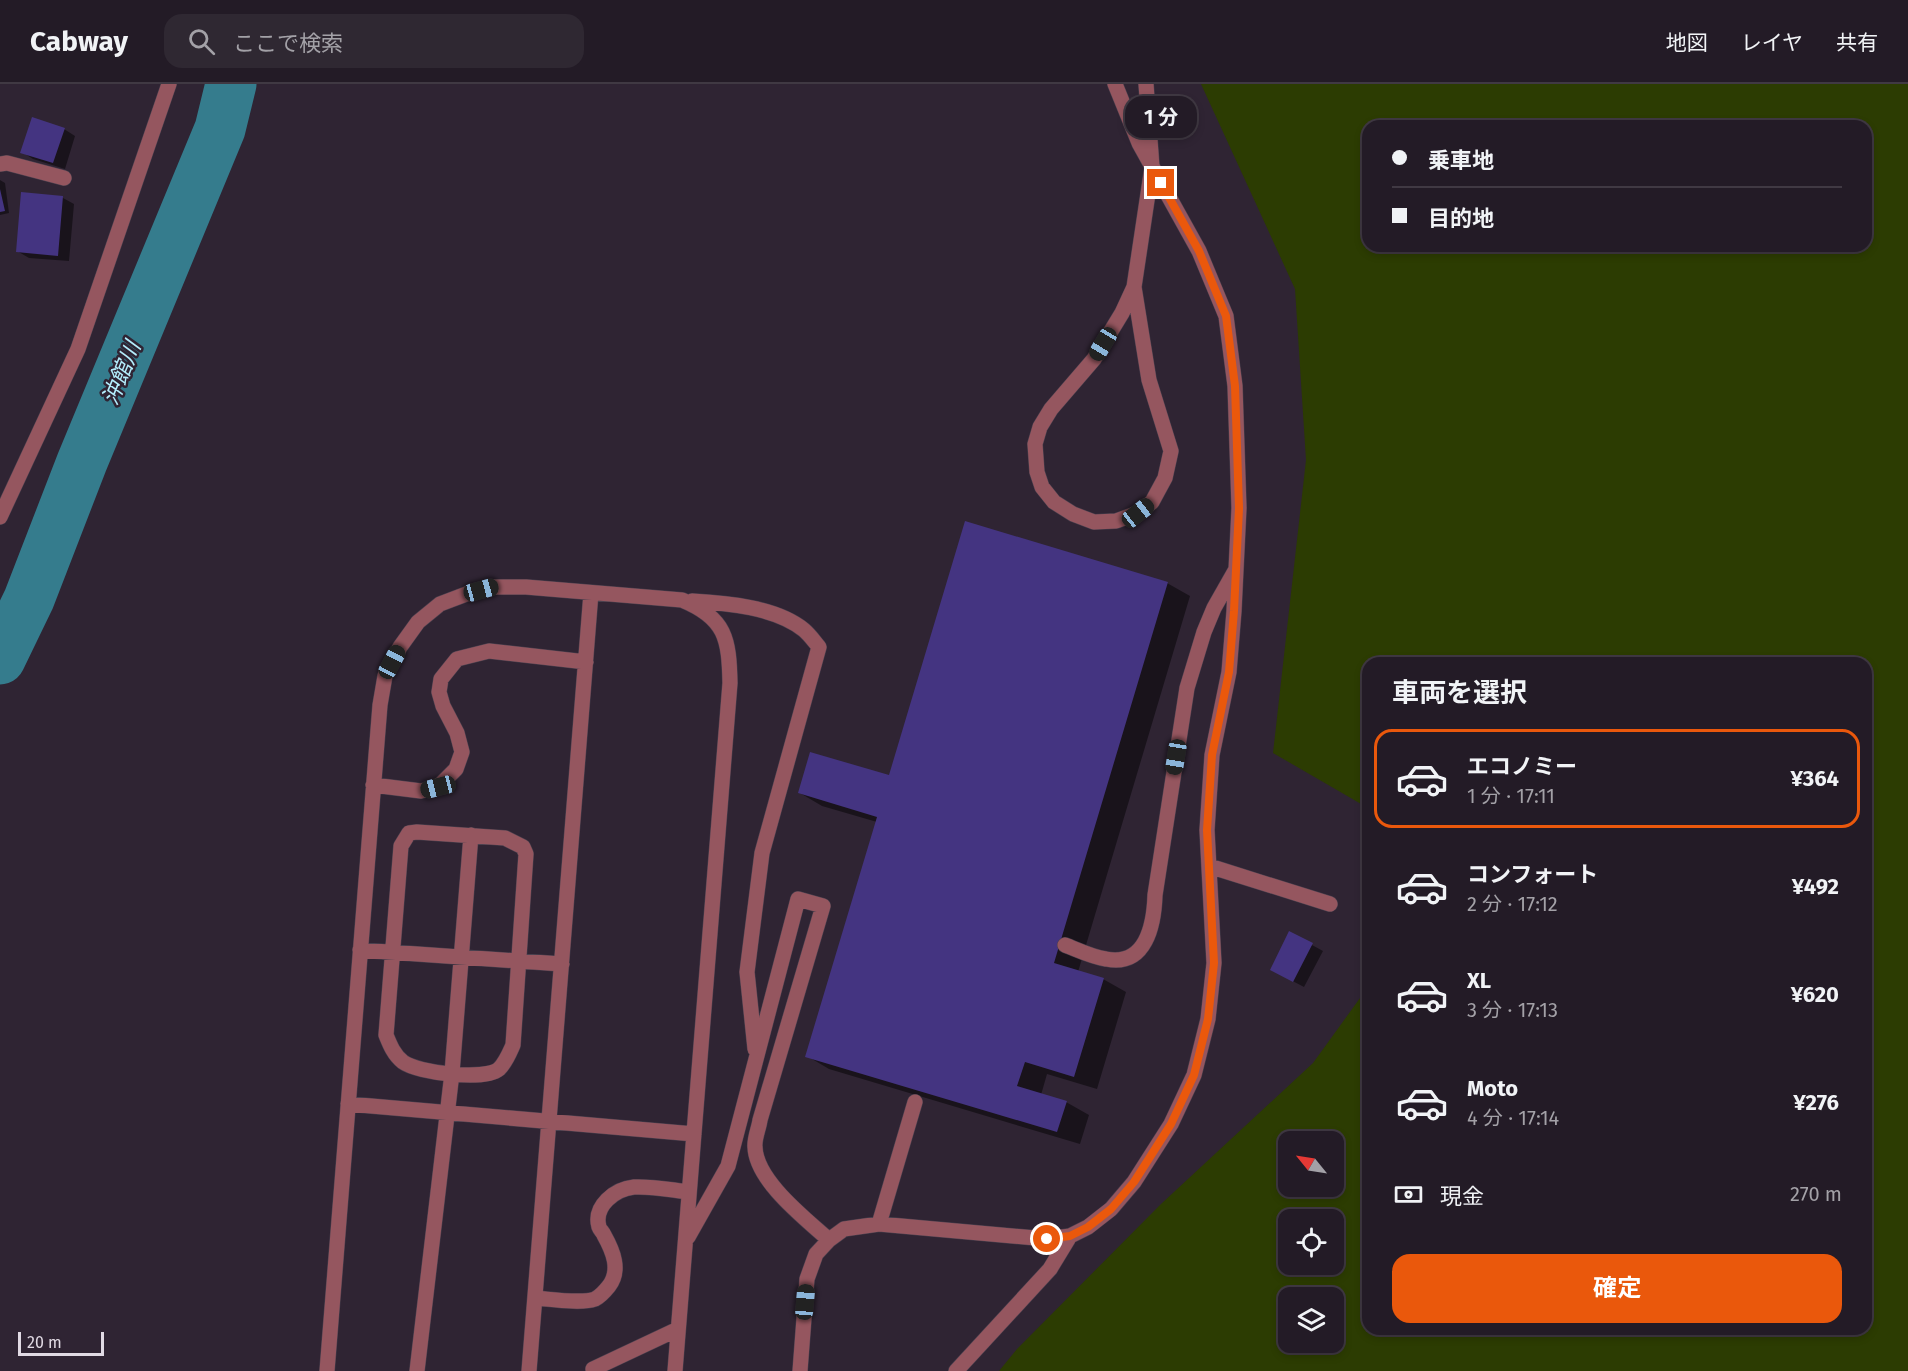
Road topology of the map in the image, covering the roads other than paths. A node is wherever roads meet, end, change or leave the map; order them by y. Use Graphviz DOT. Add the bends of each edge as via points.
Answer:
graph roads {
  1 [pos="169,84"];
  2 [pos="1115,84"];
  3 [pos="1146,84"];
  4 [pos="0,164"];
  5 [pos="1152,167"];
  6 [pos="64,178"];
  7 [pos="1134,287"];
  8 [pos="0,517"];
  9 [pos="1236,569"];
  10 [pos="591,593"];
  11 [pos="682,600"];
  12 [pos="586,662"];
  13 [pos="373,785"];
  14 [pos="471,835"];
  15 [pos="1209,866"];
  16 [pos="1330,904"];
  17 [pos="1065,945"];
  18 [pos="360,950"];
  19 [pos="393,952"];
  20 [pos="461,958"];
  21 [pos="518,962"];
  22 [pos="562,964"];
  23 [pos="756,1058"];
  24 [pos="452,1073"];
  25 [pos="915,1102"];
  26 [pos="348,1104"];
  27 [pos="448,1112"];
  28 [pos="549,1121"];
  29 [pos="694,1134"];
  30 [pos="689,1192"];
  31 [pos="879,1224"];
  32 [pos="1070,1236"];
  33 [pos="829,1240"];
  34 [pos="685,1243"];
  35 [pos="535,1298"];
  36 [pos="678,1329"];
  37 [pos="327,1371"];
  38 [pos="417,1371"];
  39 [pos="530,1371"];
  40 [pos="596,1371"];
  41 [pos="675,1371"];
  42 [pos="800,1371"];
  43 [pos="956,1371"];
  1 -- 8 [label="street" via="78,349"];
  2 -- 5 [label="street"];
  3 -- 5 [label="street"];
  4 -- 6 [label="street"];
  5 -- 7 [label="street"];
  5 -- 9 [label="street" via="1199,251 1226,316 1235,386 1239,508"];
  7 -- 7 [label="street" via="1149,380 1171,451 1165,478 1152,502 1138,513 1116,521 1094,522 1054,502 1042,487 1035,444 1051,409 1094,359"];
  9 -- 15 [label="street" via="1229,672 1212,755"];
  9 -- 17 [label="street" via="1204,632 1187,688 1149,937 1136,953 1122,960 1106,959"];
  10 -- 11 [label="street"];
  10 -- 12 [label="street"];
  10 -- 13 [label="street" via="493,587 440,604 418,622 385,675"];
  11 -- 23 [label="street" via="737,604 779,617 803,629 819,647 762,853 747,972"];
  11 -- 29 [label="street" via="713,618 724,633 730,657"];
  12 -- 13 [label="street" via="489,651 457,659 441,678 439,692 462,752 456,769 438,787 421,791"];
  12 -- 22 [label="street"];
  13 -- 18 [label="street"];
  14 -- 19 [label="street" via="417,832 404,838"];
  14 -- 20 [label="street"];
  14 -- 21 [label="street" via="505,838 523,847 526,854"];
  15 -- 16 [label="street"];
  15 -- 32 [label="street" via="1214,963 1208,1019 1194,1075 1171,1124 1134,1182 1111,1209"];
  18 -- 19 [label="street"];
  18 -- 26 [label="street"];
  19 -- 20 [label="street"];
  19 -- 24 [label="street" via="386,1035 391,1048 398,1058 416,1069"];
  20 -- 21 [label="street"];
  20 -- 24 [label="street"];
  21 -- 22 [label="street"];
  21 -- 24 [label="street" via="513,1045 507,1059 498,1070 485,1074"];
  22 -- 28 [label="street"];
  23 -- 33 [label="street" via="798,899 823,906 755,1147 761,1168 781,1197"];
  23 -- 34 [label="street" via="728,1166"];
  24 -- 27 [label="street"];
  25 -- 31 [label="street"];
  26 -- 27 [label="street"];
  26 -- 37 [label="street"];
  27 -- 28 [label="street"];
  27 -- 38 [label="street"];
  28 -- 29 [label="street"];
  28 -- 35 [label="street"];
  29 -- 30 [label="street"];
  30 -- 34 [label="street"];
  30 -- 35 [label="street" via="637,1187 614,1193 599,1213 599,1227 614,1257 612,1282 594,1299"];
  31 -- 32 [label="street" via="1047,1239"];
  31 -- 33 [label="street" via="844,1229"];
  32 -- 43 [label="street" via="1050,1269"];
  33 -- 42 [label="street" via="816,1254 807,1280"];
  34 -- 36 [label="street"];
  35 -- 39 [label="street"];
  36 -- 40 [label="street" via="593,1370"];
  36 -- 41 [label="street"];
}
